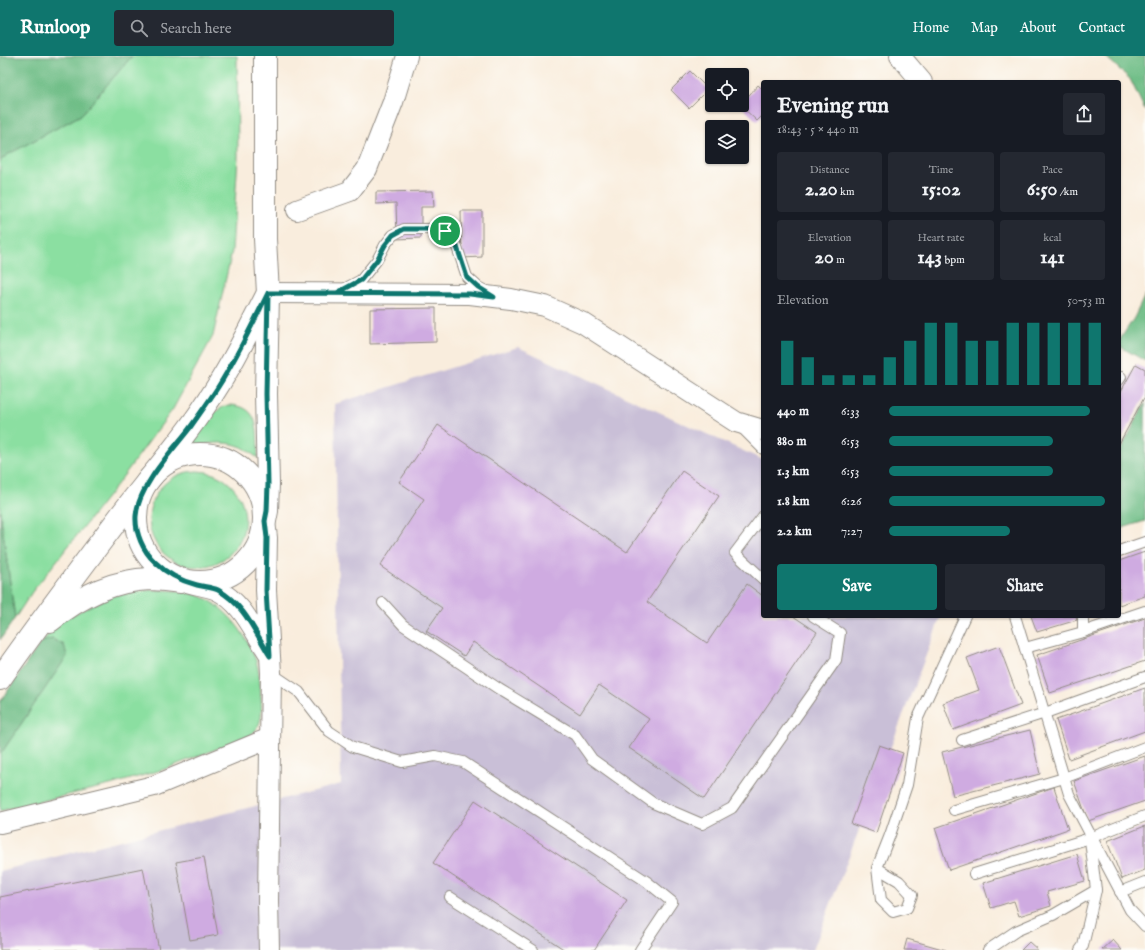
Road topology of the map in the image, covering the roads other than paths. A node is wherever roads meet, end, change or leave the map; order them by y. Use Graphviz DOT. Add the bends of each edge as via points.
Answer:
graph roads {
  1 [pos="265,56"];
  2 [pos="407,56"];
  3 [pos="900,56"];
  4 [pos="920,80"];
  5 [pos="297,210"];
  6 [pos="268,293"];
  7 [pos="337,293"];
  8 [pos="494,297"];
  9 [pos="736,422"];
  10 [pos="761,429"];
  11 [pos="761,447"];
  12 [pos="153,476"];
  13 [pos="761,519"];
  14 [pos="265,521"];
  15 [pos="1145,542"];
  16 [pos="1121,550"];
  17 [pos="761,577"];
  18 [pos="187,582"];
  19 [pos="383,603"];
  20 [pos="1145,611"];
  21 [pos="816,618"];
  22 [pos="964,618"];
  23 [pos="1016,618"];
  24 [pos="1082,618"];
  25 [pos="1083,632"];
  26 [pos="27,640"];
  27 [pos="1025,648"];
  28 [pos="270,664"];
  29 [pos="1145,677"];
  30 [pos="0,679"];
  31 [pos="1045,713"];
  32 [pos="270,738"];
  33 [pos="962,740"];
  34 [pos="1145,747"];
  35 [pos="1064,778"];
  36 [pos="954,810"];
  37 [pos="1145,816"];
  38 [pos="0,823"];
  39 [pos="1091,837"];
  40 [pos="877,868"];
  41 [pos="974,874"];
  42 [pos="1145,882"];
  43 [pos="1096,890"];
  44 [pos="1120,892"];
  45 [pos="450,897"];
  46 [pos="1130,910"];
  47 [pos="1145,926"];
  48 [pos="1145,932"];
  49 [pos="269,950"];
  50 [pos="533,950"];
  51 [pos="640,950"];
  52 [pos="988,950"];
  53 [pos="1080,950"];
  1 -- 6 [label="street" via="265,240"];
  2 -- 5 [label="street" via="393,102 367,169 350,191"];
  3 -- 4 [label="street"];
  6 -- 7 [label="street"];
  6 -- 12 [label="street" via="218,386"];
  6 -- 14 [label="street" via="268,484"];
  7 -- 8 [label="street" via="470,294"];
  7 -- 8 [label="lane" via="361,280 393,235 404,229 436,229 445,231 455,241 467,277"];
  8 -- 9 [label="street" via="545,306 583,323"];
  9 -- 10 [label="street"];
  9 -- 11 [label="lane"];
  12 -- 14 [label="street" via="167,463 186,456 205,454 224,459 241,469 254,484 259,493"];
  12 -- 18 [label="street" via="141,496 136,516 139,537 149,557 174,577"];
  12 -- 26 [label="street"];
  13 -- 17 [label="lane" via="735,553"];
  14 -- 18 [label="street" via="262,535 252,554 238,569 218,579"];
  14 -- 28 [label="street"];
  15 -- 16 [label="lane"];
  18 -- 26 [label="street" via="150,579 104,588 72,604"];
  18 -- 28 [label="street" via="216,590 244,612"];
  19 -- 21 [label="lane" via="404,625 499,689 575,735 592,759 653,803 702,824 732,808 836,660 840,633"];
  20 -- 25 [label="lane"];
  22 -- 40 [label="lane" via="918,718 907,785"];
  23 -- 27 [label="lane"];
  24 -- 25 [label="lane"];
  25 -- 27 [label="lane"];
  26 -- 30 [label="street"];
  27 -- 31 [label="lane"];
  28 -- 32 [label="street"];
  28 -- 51 [label="lane" via="299,692 329,732 353,747 402,762 435,756 463,762 646,881 672,902"];
  29 -- 31 [label="lane"];
  31 -- 33 [label="lane"];
  31 -- 35 [label="lane"];
  32 -- 38 [label="street" via="154,786"];
  32 -- 49 [label="street"];
  34 -- 35 [label="lane"];
  35 -- 36 [label="lane"];
  35 -- 39 [label="lane" via="1069,794"];
  37 -- 39 [label="lane"];
  39 -- 41 [label="lane"];
  39 -- 43 [label="lane"];
  39 -- 44 [label="lane"];
  42 -- 44 [label="lane"];
  43 -- 52 [label="lane" via="1053,916 1016,931"];
  43 -- 53 [label="lane"];
  44 -- 46 [label="lane"];
  45 -- 50 [label="lane"];
  46 -- 47 [label="lane"];
  46 -- 48 [label="lane"];
}
